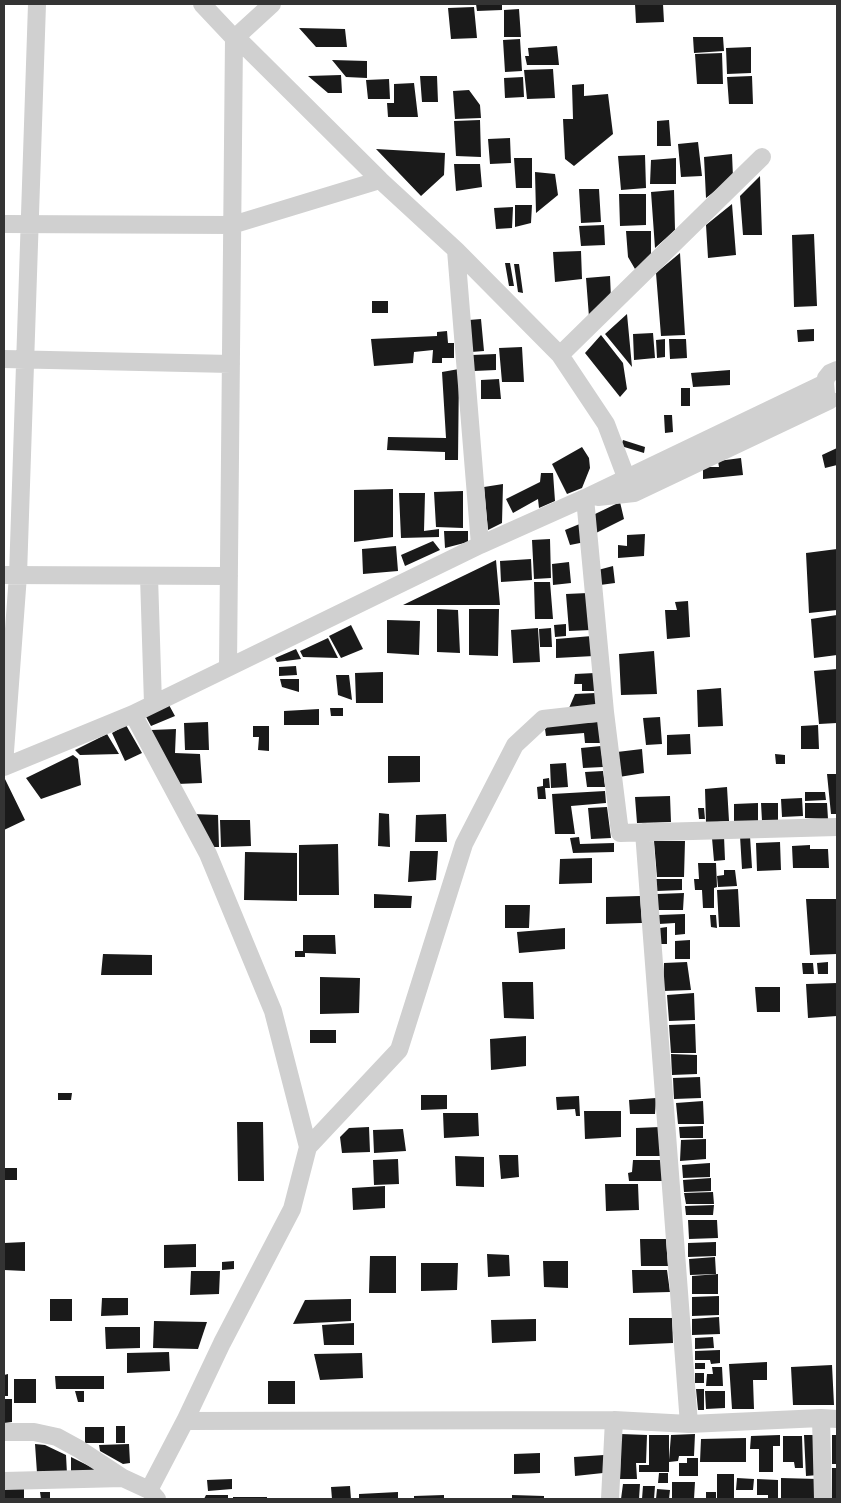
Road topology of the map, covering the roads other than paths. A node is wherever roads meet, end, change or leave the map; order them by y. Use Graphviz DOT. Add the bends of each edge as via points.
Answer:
graph roads {
  1 [pos="37,4"];
  2 [pos="202,4"];
  3 [pos="272,4"];
  4 [pos="235,37"];
  5 [pos="762,156"];
  6 [pos="380,180"];
  7 [pos="4,224"];
  8 [pos="30,224"];
  9 [pos="232,225"];
  10 [pos="456,250"];
  11 [pos="560,355"];
  12 [pos="4,359"];
  13 [pos="25,360"];
  14 [pos="231,364"];
  15 [pos="837,370"];
  16 [pos="831,396"];
  17 [pos="626,478"];
  18 [pos="585,498"];
  19 [pos="480,545"];
  20 [pos="11,575"];
  21 [pos="149,576"];
  22 [pos="229,576"];
  23 [pos="228,668"];
  24 [pos="153,704"];
  25 [pos="604,712"];
  26 [pos="133,714"];
  27 [pos="4,766"];
  28 [pos="837,827"];
  29 [pos="644,832"];
  30 [pos="308,1147"];
  31 [pos="829,1419"];
  32 [pos="185,1420"];
  33 [pos="614,1420"];
  34 [pos="689,1424"];
  35 [pos="4,1432"];
  36 [pos="123,1478"];
  37 [pos="4,1481"];
  38 [pos="153,1495"];
  39 [pos="610,1499"];
  40 [pos="823,1499"];
  1 -- 8 [label="street"];
  2 -- 4 [label="street"];
  3 -- 4 [label="street"];
  4 -- 6 [label="street"];
  4 -- 9 [label="street"];
  5 -- 11 [label="street"];
  6 -- 9 [label="street"];
  6 -- 10 [label="street"];
  7 -- 8 [label="street"];
  8 -- 9 [label="street"];
  8 -- 13 [label="street"];
  9 -- 14 [label="street"];
  10 -- 11 [label="street"];
  10 -- 19 [label="street"];
  11 -- 17 [label="street" via="606,424"];
  12 -- 13 [label="street"];
  13 -- 14 [label="street"];
  13 -- 20 [label="street"];
  14 -- 22 [label="street"];
  15 -- 16 [label="street" via="830,373"];
  16 -- 17 [label="street"];
  16 -- 18 [label="street" via="634,493"];
  17 -- 18 [label="street"];
  18 -- 19 [label="street"];
  18 -- 25 [label="street"];
  19 -- 23 [label="street"];
  20 -- 21 [label="street"];
  20 -- 27 [label="street"];
  21 -- 22 [label="street"];
  21 -- 24 [label="street"];
  22 -- 23 [label="street"];
  23 -- 24 [label="street"];
  24 -- 26 [label="street"];
  25 -- 29 [label="street" via="620,833"];
  25 -- 30 [label="street" via="543,719 515,745 464,844 399,1050"];
  26 -- 27 [label="street"];
  26 -- 30 [label="street" via="208,854 273,1012"];
  28 -- 29 [label="street"];
  29 -- 34 [label="street"];
  30 -- 32 [label="street" via="292,1209"];
  31 -- 34 [label="street"];
  31 -- 40 [label="street"];
  32 -- 33 [label="street"];
  32 -- 38 [label="street"];
  33 -- 34 [label="street"];
  33 -- 39 [label="street"];
  35 -- 36 [label="street" via="34,1432 57,1437"];
  36 -- 37 [label="street"];
  36 -- 38 [label="street"];
}
